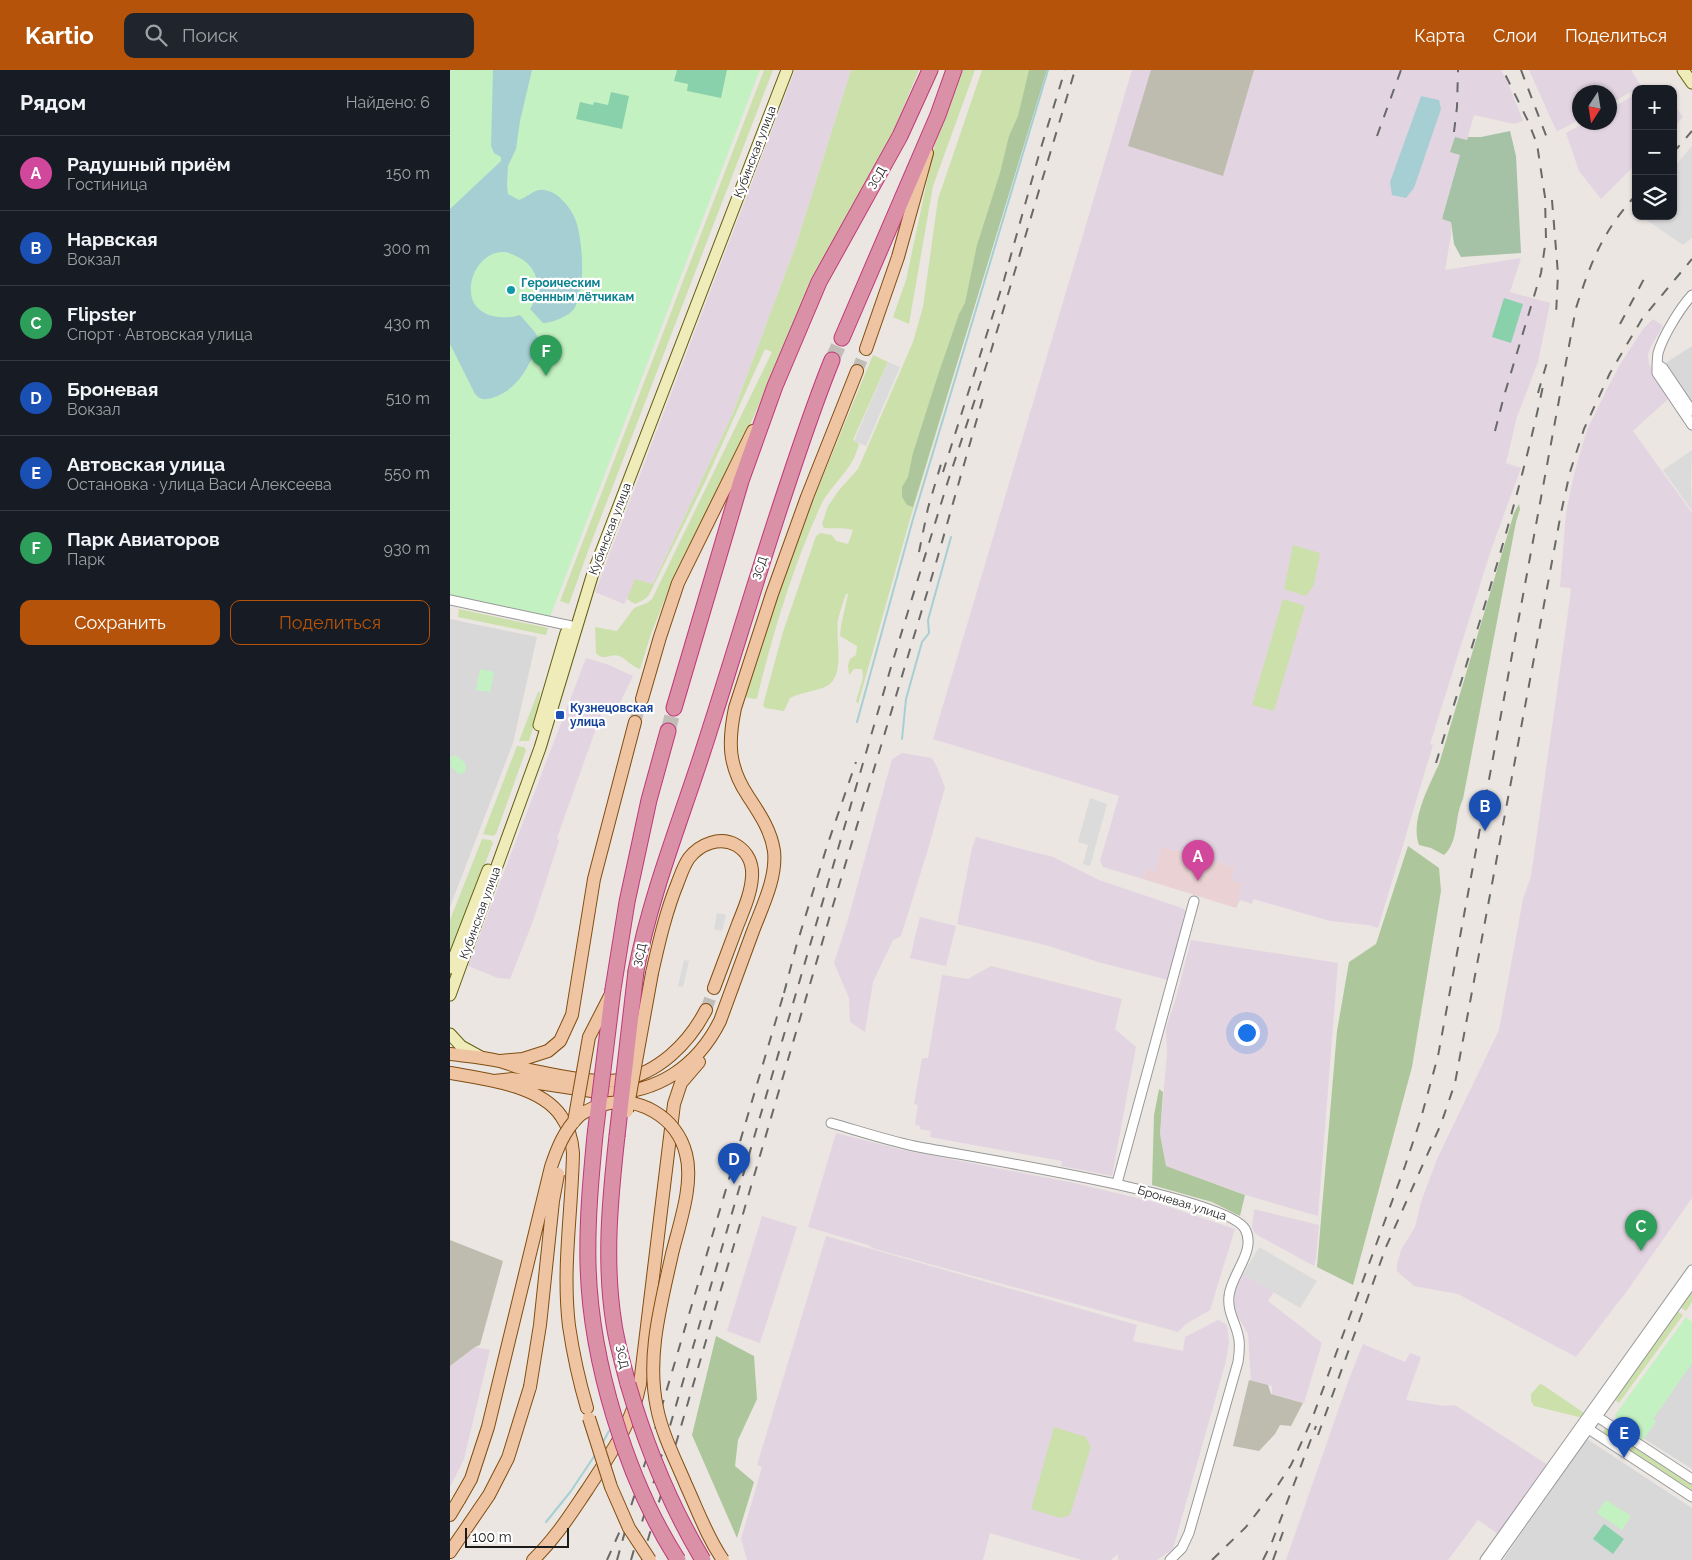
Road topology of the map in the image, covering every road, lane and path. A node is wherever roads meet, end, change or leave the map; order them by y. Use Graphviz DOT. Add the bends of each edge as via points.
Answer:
graph roads {
  1 [pos="779,70"];
  2 [pos="787,70"];
  3 [pos="930,70"];
  4 [pos="954,70"];
  5 [pos="1684,70"];
  6 [pos="1692,83"];
  7 [pos="938,115"];
  8 [pos="1692,295"];
  9 [pos="842,338"];
  10 [pos="866,349"];
  11 [pos="832,360"];
  12 [pos="1657,364"];
  13 [pos="857,371"];
  14 [pos="775,386"];
  15 [pos="1692,411"];
  16 [pos="1692,425"];
  17 [pos="450,600"];
  18 [pos="572,626"];
  19 [pos="642,699"];
  20 [pos="674,708"];
  21 [pos="635,722"];
  22 [pos="668,731"];
  23 [pos="1194,901"];
  24 [pos="763,904"];
  25 [pos="450,968"];
  26 [pos="714,988"];
  27 [pos="613,989"];
  28 [pos="450,995"];
  29 [pos="706,1010"];
  30 [pos="450,1034"];
  31 [pos="450,1054"];
  32 [pos="483,1058"];
  33 [pos="500,1061"];
  34 [pos="450,1073"];
  35 [pos="494,1081"];
  36 [pos="831,1123"];
  37 [pos="617,1136"];
  38 [pos="1117,1183"];
  39 [pos="1692,1270"];
  40 [pos="1692,1283"];
  41 [pos="1594,1414"];
  42 [pos="1585,1427"];
  43 [pos="1692,1479"];
  44 [pos="1692,1497"];
  45 [pos="450,1514"];
  46 [pos="450,1552"];
  47 [pos="533,1560"];
  48 [pos="650,1560"];
  49 [pos="678,1560"];
  50 [pos="703,1560"];
  51 [pos="723,1560"];
  52 [pos="1170,1560"];
  53 [pos="1485,1560"];
  54 [pos="1494,1560"];
  1 -- 18 [label="main road, Кубинская улица" via="586,570"];
  2 -- 18 [label="main road, Кубинская улица"];
  3 -- 14 [label="highway, ЗСД" via="900,136 819,282"];
  4 -- 7 [label="highway"];
  5 -- 6 [label="main road"];
  7 -- 9 [label="highway"];
  7 -- 10 [label="main road" via="898,257"];
  8 -- 12 [label="street" via="1660,347"];
  11 -- 37 [label="highway, ЗСД, bridge" via="766,550 644,934 636,971"];
  12 -- 15 [label="street"];
  12 -- 16 [label="street" via="1657,373"];
  13 -- 24 [label="main road" via="772,594 740,687 731,727 731,754 739,781 772,838 773,871"];
  14 -- 19 [label="main road" via="678,583"];
  14 -- 20 [label="highway, ЗСД" via="741,481"];
  17 -- 18 [label="street"];
  18 -- 25 [label="main road, Кубинская улица" via="533,746"];
  18 -- 28 [label="main road, Кубинская улица" via="540,748"];
  21 -- 33 [label="main road" via="594,879 572,1015 560,1041 548,1051 523,1059"];
  22 -- 27 [label="highway, ЗСД" via="627,902"];
  23 -- 38 [label="street"];
  24 -- 35 [label="main road" via="712,1038 701,1052 673,1075 641,1090 616,1094 512,1079"];
  24 -- 47 [label="main road" via="719,1034 709,1051 681,1083 674,1104 640,1384 634,1408 620,1438 570,1514"];
  26 -- 37 [label="main road, bridge" via="747,901 752,879 747,854 732,843 721,841 697,849 688,859 675,889 652,973 626,1120"];
  27 -- 46 [label="main road, bridge" via="589,1038 572,1133 555,1186 530,1387 508,1458 489,1495"];
  27 -- 49 [label="highway, ЗСД, bridge" via="589,1210 590,1296 618,1431 647,1504"];
  29 -- 33 [label="main road" via="693,1031 670,1056 633,1077 587,1079"];
  30 -- 32 [label="main road" via="461,1046"];
  31 -- 32 [label="main road"];
  32 -- 33 [label="main road"];
  34 -- 35 [label="main road"];
  35 -- 48 [label="main road, bridge" via="552,1105 561,1115 572,1139 567,1259 569,1326 576,1365 611,1487 628,1528"];
  36 -- 38 [label="street, Броневая улица" via="914,1146"];
  37 -- 50 [label="highway, ЗСД, bridge" via="609,1212 608,1263 614,1325 639,1423 666,1491"];
  38 -- 52 [label="street, Броневая улица" via="1230,1217 1242,1224 1247,1234 1247,1250 1232,1284 1228,1307 1239,1338 1238,1362 1189,1533 1182,1548"];
  39 -- 41 [label="street"];
  40 -- 41 [label="street"];
  41 -- 42 [label="street"];
  41 -- 43 [label="street"];
  42 -- 44 [label="street"];
  42 -- 53 [label="street"];
  42 -- 54 [label="street"];
  45 -- 51 [label="main road, bridge" via="471,1479 488,1427 552,1167 564,1134 579,1116 592,1108 625,1102 661,1115 676,1131 684,1146 688,1167 686,1195 656,1334 652,1369 662,1425 712,1544"];
}
